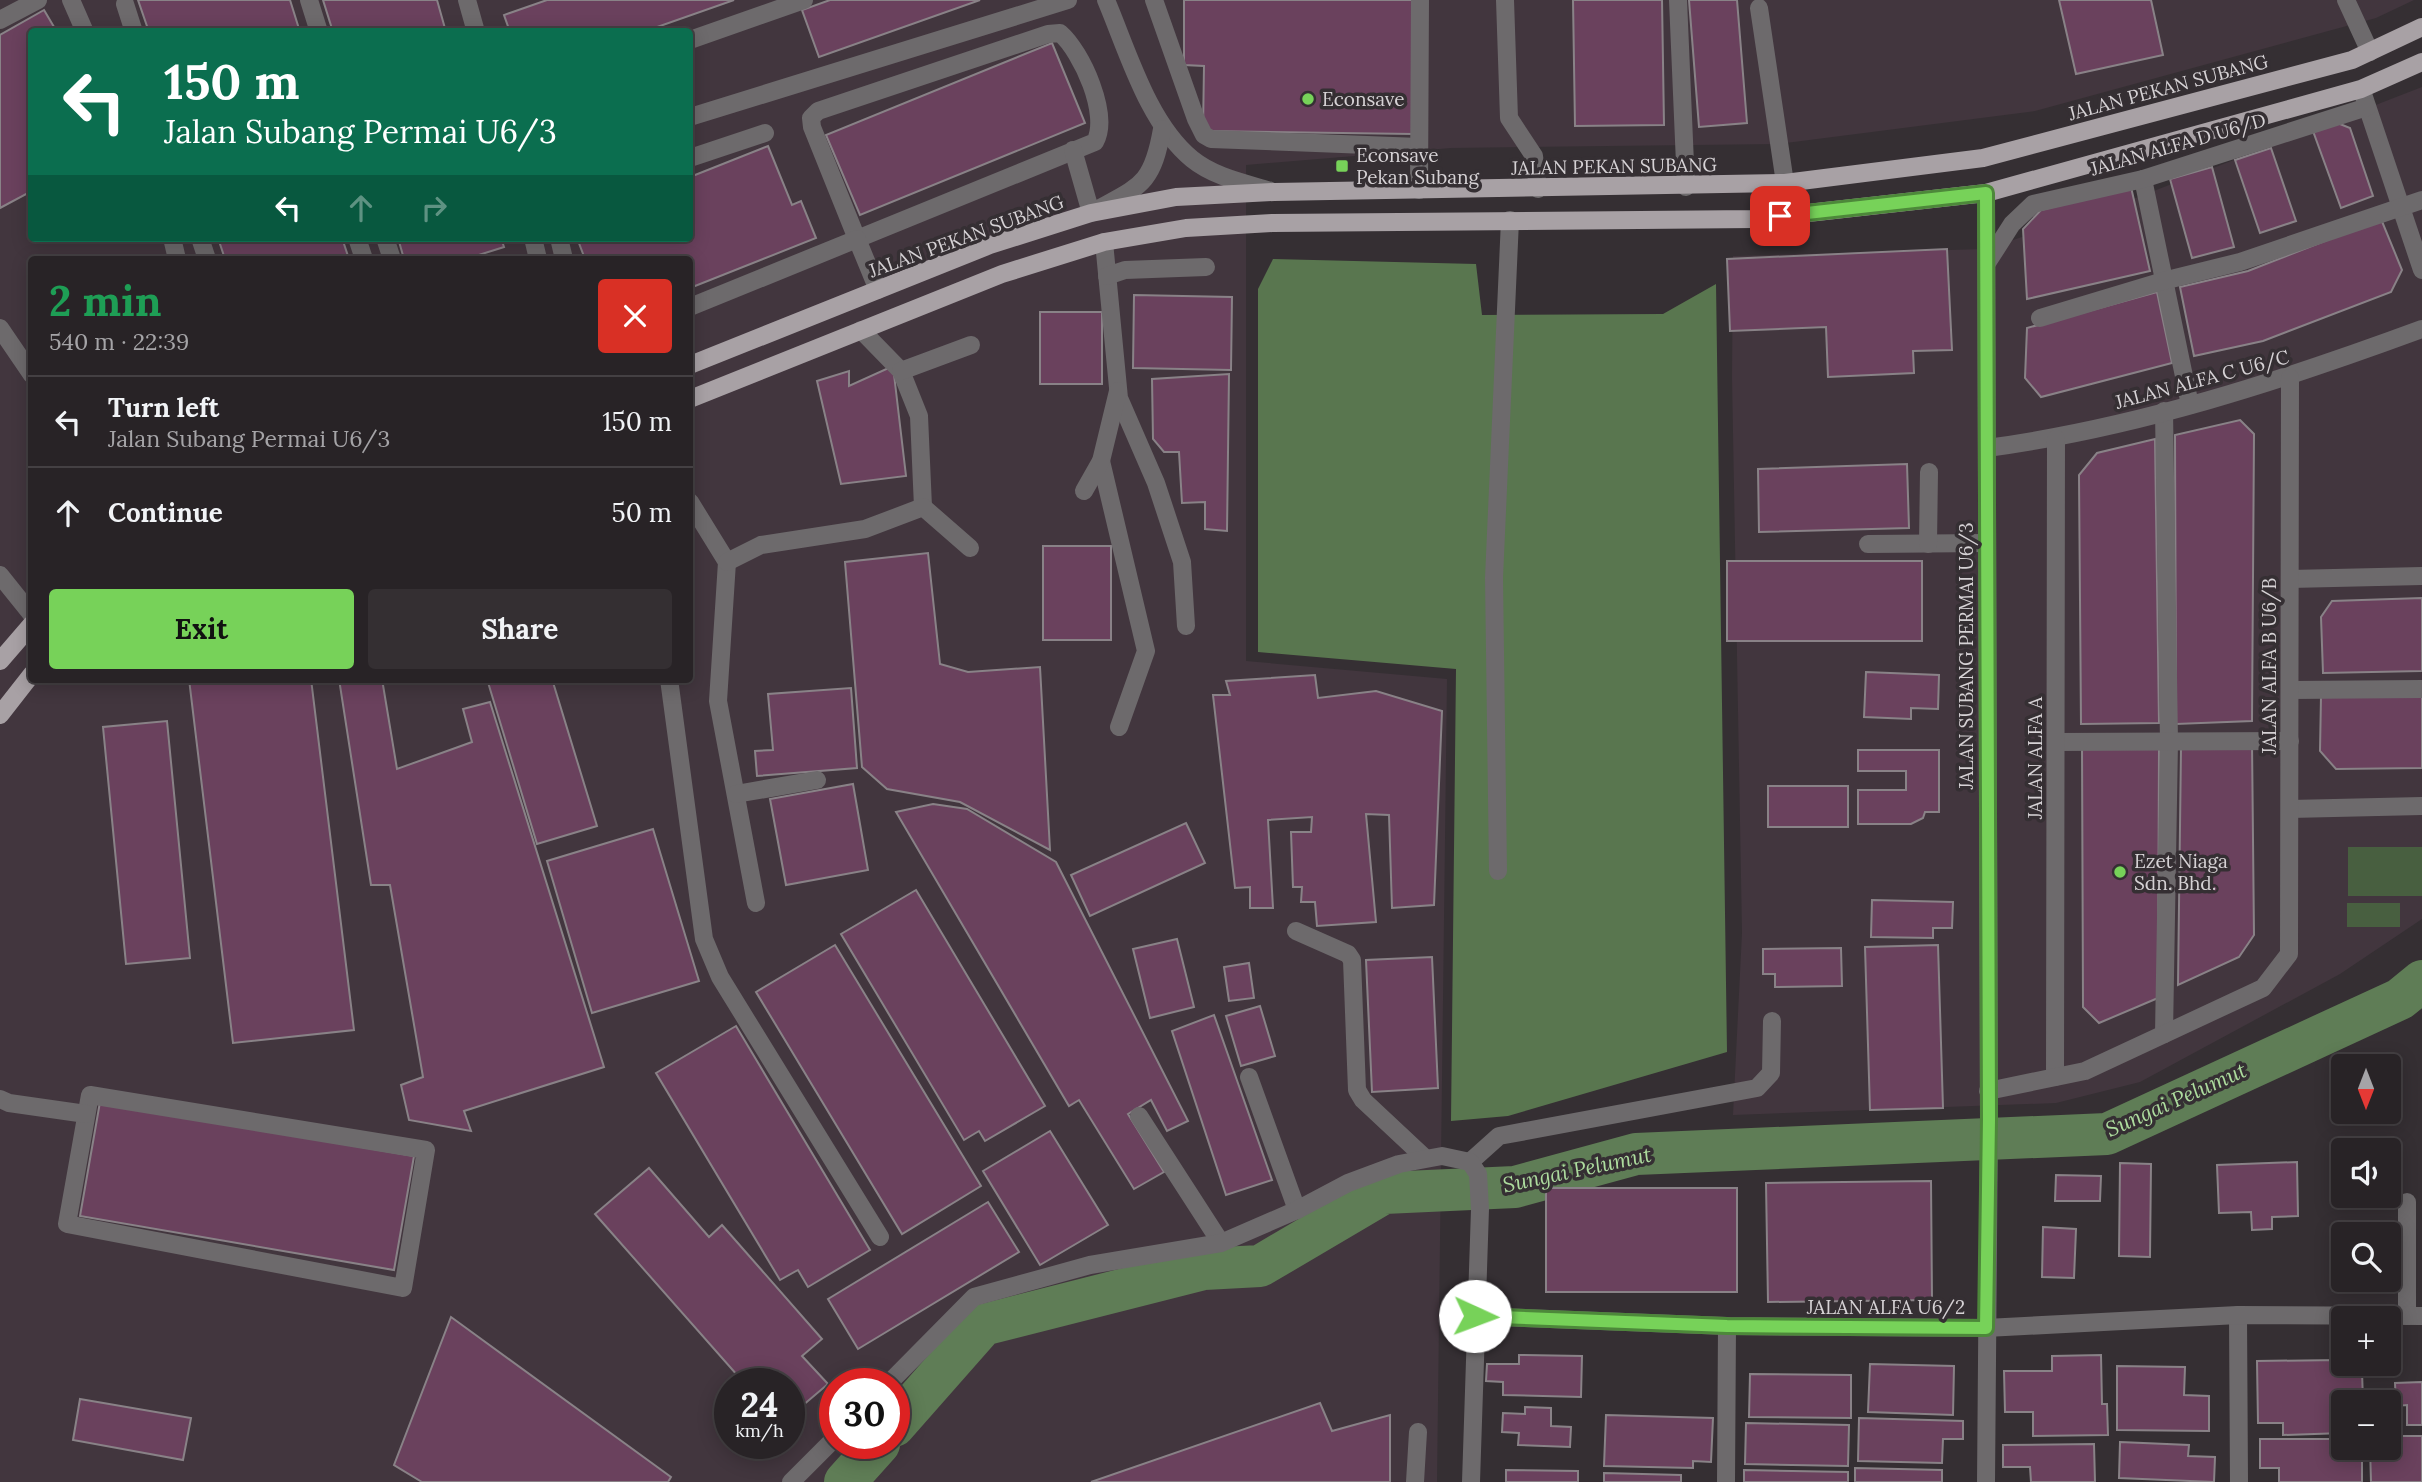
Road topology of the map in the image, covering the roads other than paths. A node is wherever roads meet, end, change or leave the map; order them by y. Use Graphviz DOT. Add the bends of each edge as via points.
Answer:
graph roads {
  1 [pos="38,0"];
  2 [pos="71,0"];
  3 [pos="309,0"];
  4 [pos="467,0"];
  5 [pos="804,0"];
  6 [pos="1068,0"];
  7 [pos="1105,0"];
  8 [pos="1154,0"];
  9 [pos="1420,0"];
  10 [pos="1505,0"];
  11 [pos="1678,0"];
  12 [pos="2346,0"];
  13 [pos="125,4"];
  14 [pos="1759,8"];
  15 [pos="0,20"];
  16 [pos="2422,27"];
  17 [pos="83,28"];
  18 [pos="133,28"];
  19 [pos="318,28"];
  20 [pos="475,28"];
  21 [pos="693,39"];
  22 [pos="2370,52"];
  23 [pos="2422,62"];
  24 [pos="2361,89"];
  25 [pos="2367,107"];
  26 [pos="693,116"];
  27 [pos="1162,130"];
  28 [pos="765,133"];
  29 [pos="1419,147"];
  30 [pos="1073,150"];
  31 [pos="693,157"];
  32 [pos="2143,179"];
  33 [pos="1785,183"];
  34 [pos="1686,187"];
  35 [pos="1538,189"];
  36 [pos="1419,190"];
  37 [pos="1274,192"];
  38 [pos="1986,193"];
  39 [pos="2422,200"];
  40 [pos="2401,207"];
  41 [pos="1091,213"];
  42 [pos="1510,220"];
  43 [pos="857,239"];
  44 [pos="1104,242"];
  45 [pos="1986,264"];
  46 [pos="1206,267"];
  47 [pos="2422,270"];
  48 [pos="1107,276"];
  49 [pos="2163,281"];
  50 [pos="878,290"];
  51 [pos="693,306"];
  52 [pos="2040,318"];
  53 [pos="0,328"];
  54 [pos="2422,329"];
  55 [pos="861,330"];
  56 [pos="971,345"];
  57 [pos="693,365"];
  58 [pos="28,369"];
  59 [pos="901,371"];
  60 [pos="2290,378"];
  61 [pos="1119,388"];
  62 [pos="693,397"];
  63 [pos="2190,405"];
  64 [pos="2164,411"];
  65 [pos="2056,439"];
  66 [pos="1987,448"];
  67 [pos="1101,461"];
  68 [pos="1929,472"];
  69 [pos="1084,491"];
  70 [pos="693,507"];
  71 [pos="923,507"];
  72 [pos="1987,543"];
  73 [pos="1868,544"];
  74 [pos="1928,544"];
  75 [pos="970,548"];
  76 [pos="727,562"];
  77 [pos="0,575"];
  78 [pos="2422,576"];
  79 [pos="2290,579"];
  80 [pos="28,610"];
  81 [pos="1186,626"];
  82 [pos="28,629"];
  83 [pos="0,661"];
  84 [pos="28,679"];
  85 [pos="670,683"];
  86 [pos="2290,690"];
  87 [pos="2422,690"];
  88 [pos="0,715"];
  89 [pos="1119,727"];
  90 [pos="2290,741"];
  91 [pos="2056,742"];
  92 [pos="2169,742"];
  93 [pos="817,780"];
  94 [pos="736,794"];
  95 [pos="2422,806"];
  96 [pos="2290,809"];
  97 [pos="1498,872"];
  98 [pos="756,904"];
  99 [pos="1296,931"];
  100 [pos="1772,1021"];
  101 [pos="2164,1034"];
  102 [pos="1249,1077"];
  103 [pos="2055,1077"];
  104 [pos="1989,1091"];
  105 [pos="3,1103"];
  106 [pos="86,1114"];
  107 [pos="1139,1116"];
  108 [pos="1425,1158"];
  109 [pos="1474,1168"];
  110 [pos="2407,1202"];
  111 [pos="1297,1210"];
  112 [pos="880,1237"];
  113 [pos="1221,1243"];
  114 [pos="2238,1315"];
  115 [pos="2414,1315"];
  116 [pos="1475,1316"];
  117 [pos="1727,1326"];
  118 [pos="1986,1328"];
  119 [pos="904,1368"];
  120 [pos="1418,1432"];
  121 [pos="819,1454"];
  122 [pos="791,1482"];
  123 [pos="1415,1482"];
  124 [pos="1471,1482"];
  125 [pos="1726,1482"];
  126 [pos="1986,1482"];
  127 [pos="2239,1482"];
  1 -- 15 [label="street"];
  2 -- 17 [label="street"];
  3 -- 19 [label="street"];
  4 -- 20 [label="street"];
  5 -- 21 [label="street"];
  6 -- 26 [label="street"];
  7 -- 27 [label="street"];
  8 -- 29 [label="street" via="1196,119 1211,139"];
  9 -- 29 [label="street"];
  10 -- 35 [label="street" via="1509,118 1534,156"];
  11 -- 34 [label="street"];
  12 -- 22 [label="street"];
  13 -- 18 [label="street"];
  14 -- 33 [label="street"];
  16 -- 22 [label="main road, JALAN PEKAN SUBANG"];
  22 -- 33 [label="main road, JALAN PEKAN SUBANG" via="1983,158"];
  23 -- 24 [label="main road"];
  24 -- 25 [label="street"];
  24 -- 38 [label="main road"];
  25 -- 32 [label="street, JALAN ALFA D U6/D"];
  25 -- 40 [label="street"];
  27 -- 37 [label="street" via="1193,160 1221,176"];
  27 -- 41 [label="street" via="1156,164 1138,187"];
  28 -- 31 [label="street"];
  29 -- 36 [label="street"];
  30 -- 41 [label="street"];
  30 -- 43 [label="street"];
  30 -- 43 [label="street" via="1095,142 1100,118 1074,45 1060,33 817,111 811,118 812,127"];
  32 -- 45 [label="street, JALAN ALFA D U6/D" via="2033,204 2012,224"];
  32 -- 49 [label="street"];
  33 -- 34 [label="main road, JALAN PEKAN SUBANG"];
  34 -- 35 [label="main road, JALAN PEKAN SUBANG"];
  35 -- 36 [label="main road, JALAN PEKAN SUBANG"];
  36 -- 37 [label="main road, JALAN PEKAN SUBANG"];
  37 -- 41 [label="main road, JALAN PEKAN SUBANG" via="1176,197"];
  38 -- 42 [label="main road" via="1755,219"];
  38 -- 45 [label="street, JALAN SUBANG PERMAI U6/3"];
  39 -- 40 [label="street"];
  40 -- 47 [label="street"];
  40 -- 49 [label="street" via="2240,262"];
  41 -- 50 [label="main road, JALAN PEKAN SUBANG"];
  42 -- 44 [label="main road" via="1272,223 1186,228"];
  42 -- 97 [label="street" via="1494,578"];
  43 -- 50 [label="street"];
  43 -- 51 [label="street"];
  44 -- 48 [label="street"];
  44 -- 55 [label="main road" via="1002,274"];
  45 -- 66 [label="street, JALAN SUBANG PERMAI U6/3"];
  46 -- 48 [label="street" via="1125,270"];
  48 -- 61 [label="street"];
  49 -- 52 [label="street"];
  49 -- 63 [label="street"];
  50 -- 57 [label="main road, JALAN PEKAN SUBANG"];
  53 -- 58 [label="street"];
  54 -- 60 [label="street, JALAN ALFA C U6/C"];
  55 -- 59 [label="street"];
  55 -- 62 [label="main road"];
  56 -- 59 [label="street"];
  59 -- 71 [label="street" via="919,416"];
  60 -- 63 [label="street, JALAN ALFA C U6/C"];
  60 -- 79 [label="street, JALAN ALFA B U6/B"];
  61 -- 67 [label="street"];
  61 -- 81 [label="street" via="1182,562"];
  63 -- 64 [label="street, JALAN ALFA C U6/C"];
  64 -- 65 [label="street, JALAN ALFA C U6/C"];
  64 -- 92 [label="street"];
  65 -- 66 [label="street, JALAN ALFA C U6/C"];
  65 -- 91 [label="street, JALAN ALFA A"];
  66 -- 72 [label="street, JALAN SUBANG PERMAI U6/3"];
  67 -- 69 [label="street"];
  67 -- 89 [label="street" via="1146,651"];
  68 -- 74 [label="street"];
  70 -- 76 [label="street"];
  71 -- 75 [label="street"];
  71 -- 76 [label="street" via="865,529 761,545"];
  72 -- 74 [label="street"];
  72 -- 104 [label="street, JALAN SUBANG PERMAI U6/3"];
  73 -- 74 [label="street"];
  76 -- 94 [label="street" via="718,701"];
  77 -- 80 [label="street"];
  78 -- 79 [label="street"];
  79 -- 86 [label="street, JALAN ALFA B U6/B"];
  82 -- 83 [label="main road"];
  84 -- 88 [label="main road"];
  85 -- 112 [label="street" via="704,939 720,977"];
  86 -- 87 [label="street"];
  86 -- 90 [label="street, JALAN ALFA B U6/B"];
  90 -- 92 [label="street"];
  90 -- 96 [label="street, JALAN ALFA B U6/B"];
  91 -- 92 [label="street"];
  91 -- 103 [label="street, JALAN ALFA A"];
  92 -- 101 [label="street"];
  93 -- 94 [label="street"];
  94 -- 98 [label="street"];
  95 -- 96 [label="street"];
  96 -- 101 [label="street, JALAN ALFA B U6/B" via="2289,954 2263,988"];
  99 -- 108 [label="street" via="1352,960 1357,1090"];
  100 -- 109 [label="street" via="1771,1073 1757,1088 1499,1136"];
  101 -- 103 [label="street" via="2085,1071"];
  102 -- 111 [label="street"];
  103 -- 104 [label="street"];
  104 -- 118 [label="street, JALAN SUBANG PERMAI U6/3"];
  105 -- 106 [label="street"];
  106 -- 106 [label="street" via="90,1095 426,1150 403,1288 67,1224"];
  107 -- 113 [label="street"];
  108 -- 109 [label="street" via="1457,1157"];
  108 -- 111 [label="street" via="1373,1172"];
  109 -- 116 [label="street" via="1480,1209"];
  110 -- 115 [label="street"];
  111 -- 113 [label="street"];
  113 -- 119 [label="street" via="1090,1265 974,1297"];
  114 -- 115 [label="street, JALAN ALFA U6/2"];
  114 -- 118 [label="street, JALAN ALFA U6/2"];
  114 -- 127 [label="street"];
  116 -- 117 [label="street, JALAN ALFA U6/2"];
  116 -- 124 [label="street"];
  117 -- 118 [label="street, JALAN ALFA U6/2"];
  117 -- 125 [label="street"];
  118 -- 126 [label="street"];
  120 -- 123 [label="street"];
  121 -- 122 [label="street"];
}
